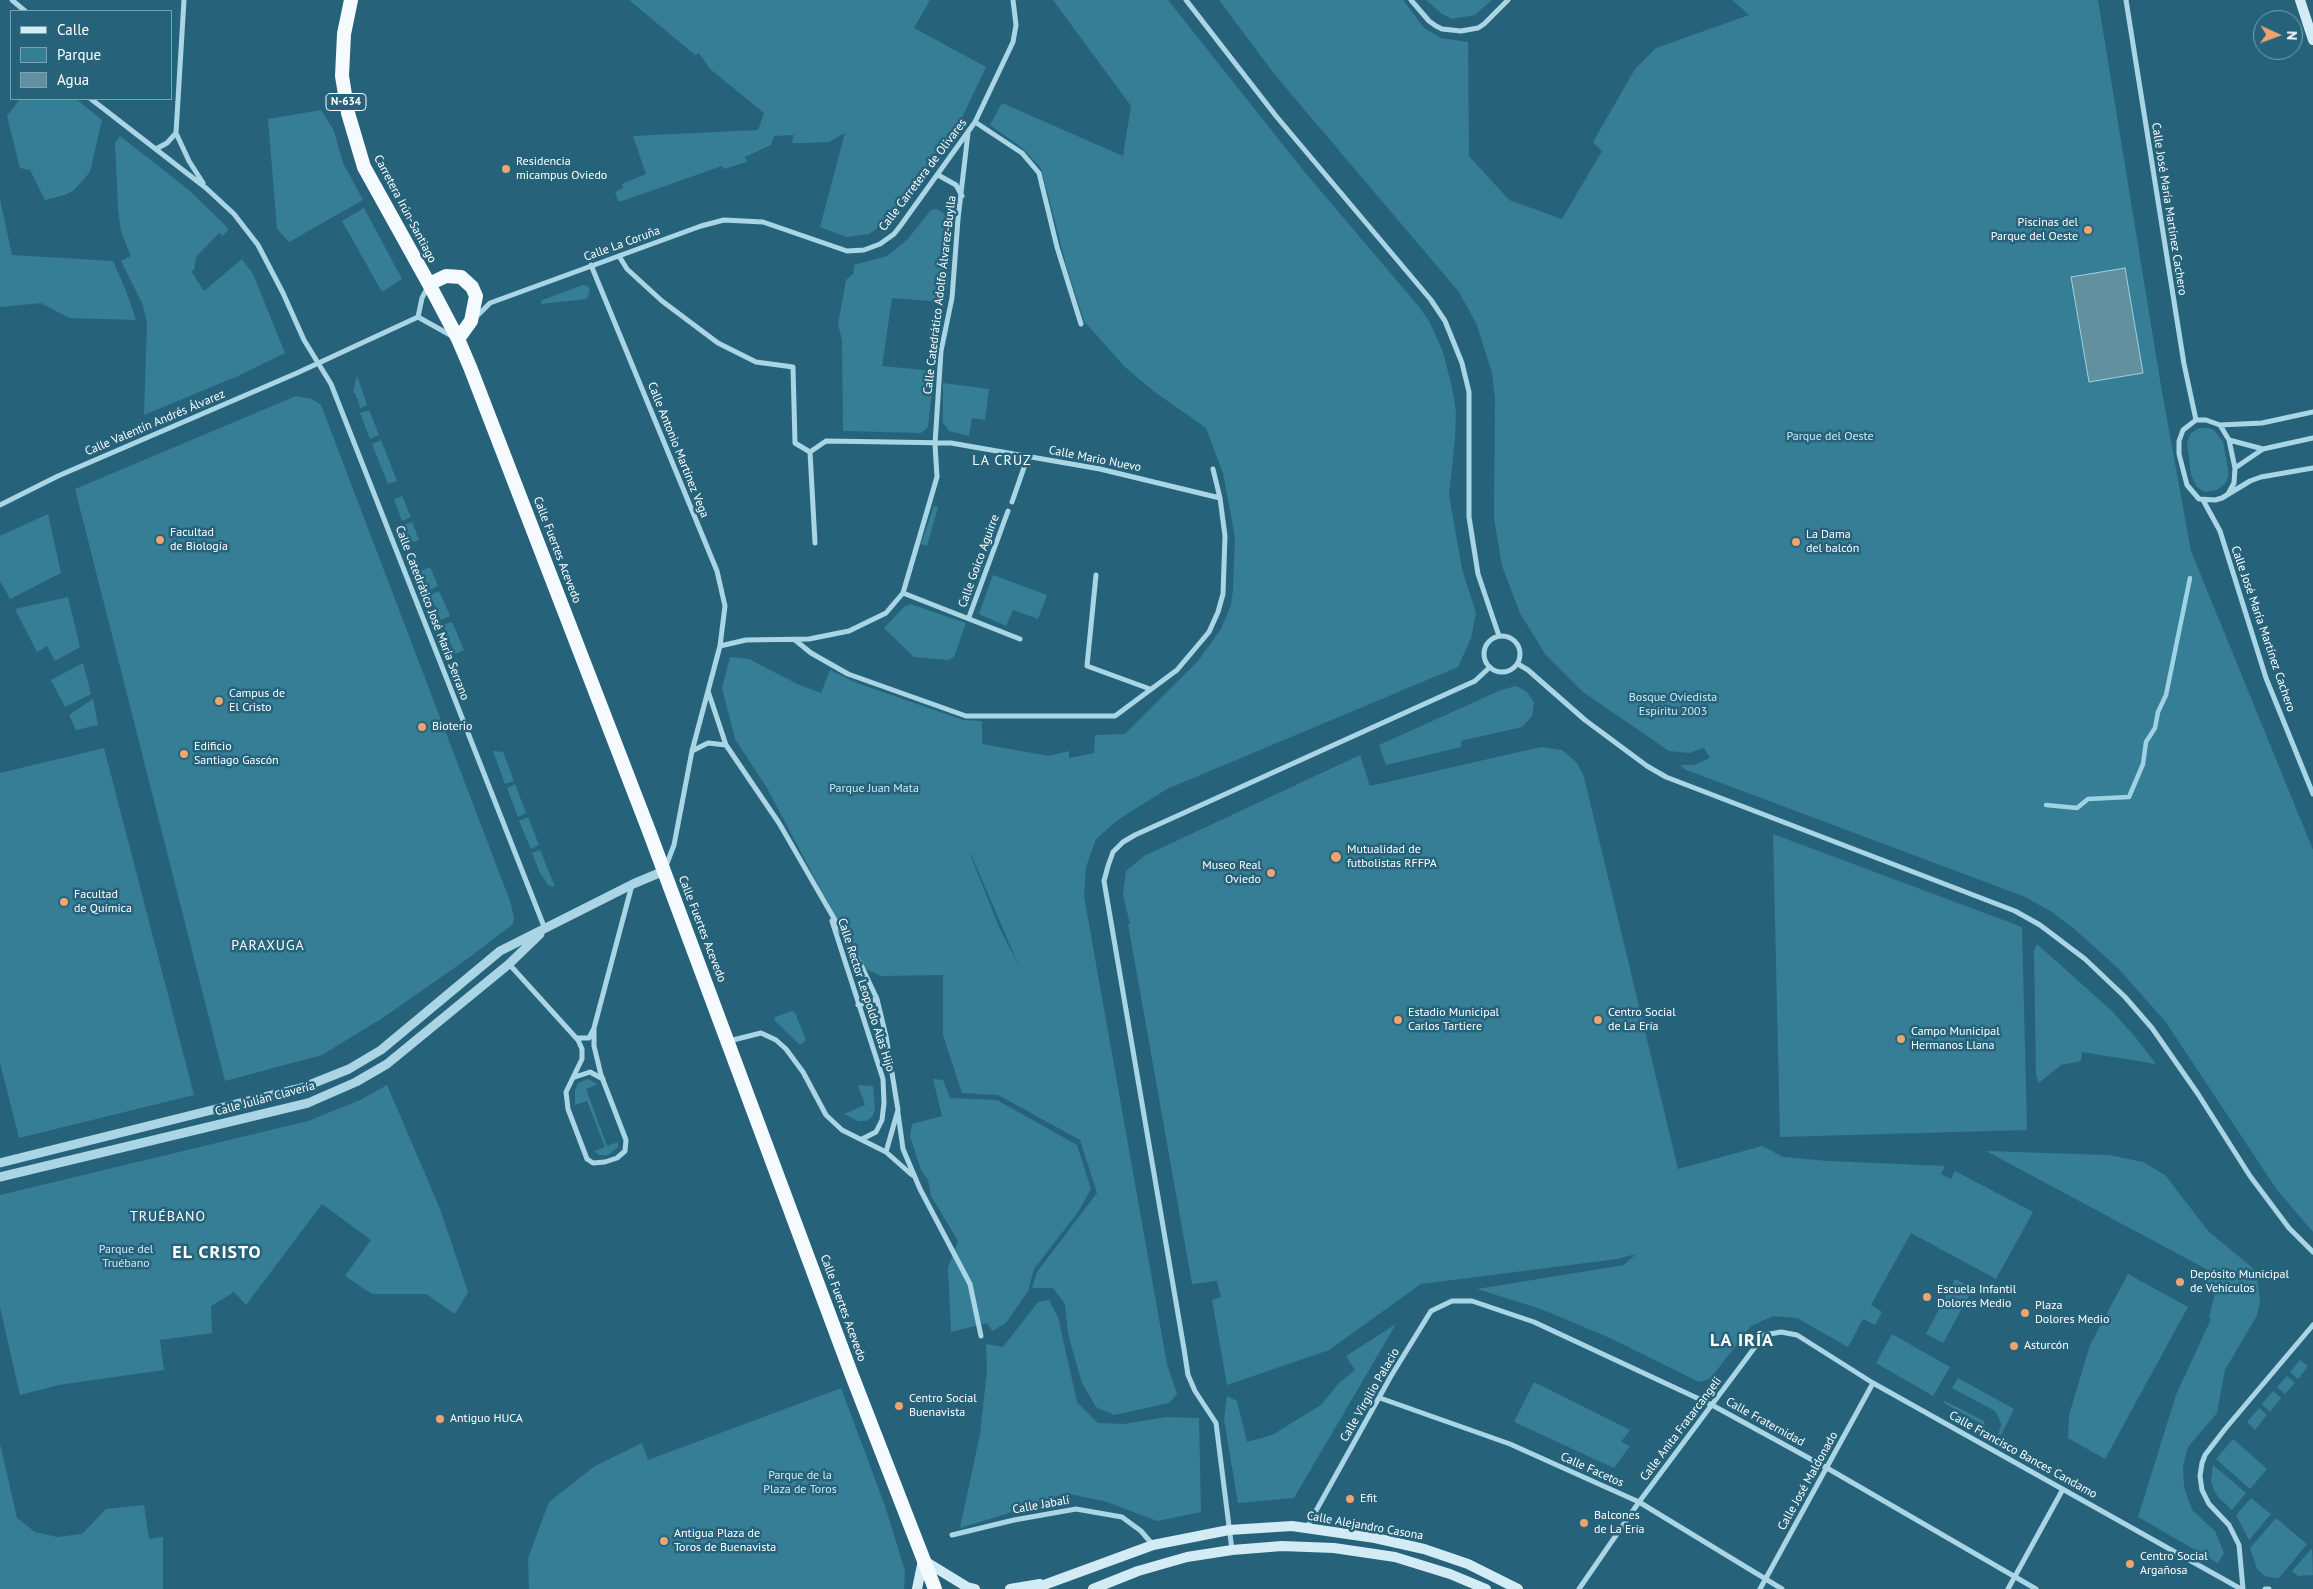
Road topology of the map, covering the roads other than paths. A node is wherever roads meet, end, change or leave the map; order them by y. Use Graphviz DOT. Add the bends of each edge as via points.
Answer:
graph roads {
  1 [pos="12,0"];
  2 [pos="184,0"];
  3 [pos="350,0"];
  4 [pos="1013,0"];
  5 [pos="1186,0"];
  6 [pos="1411,0"];
  7 [pos="1508,0"];
  8 [pos="2126,0"];
  9 [pos="2300,0"];
  10 [pos="24,10"];
  11 [pos="2313,40"];
  12 [pos="92,100"];
  13 [pos="975,122"];
  14 [pos="176,132"];
  15 [pos="968,133"];
  16 [pos="156,149"];
  17 [pos="938,175"];
  18 [pos="206,188"];
  19 [pos="962,196"];
  20 [pos="763,222"];
  21 [pos="619,256"];
  22 [pos="591,266"];
  23 [pos="429,284"];
  24 [pos="476,296"];
  25 [pos="490,303"];
  26 [pos="418,317"];
  27 [pos="470,321"];
  28 [pos="1081,324"];
  29 [pos="458,339"];
  30 [pos="319,362"];
  31 [pos="2313,412"];
  32 [pos="2196,420"];
  33 [pos="2220,425"];
  34 [pos="2313,438"];
  35 [pos="2229,440"];
  36 [pos="935,444"];
  37 [pos="2263,449"];
  38 [pos="810,452"];
  39 [pos="1028,456"];
  40 [pos="2234,468"];
  41 [pos="2313,468"];
  42 [pos="1213,469"];
  43 [pos="2228,494"];
  44 [pos="1220,498"];
  45 [pos="2203,500"];
  46 [pos="1012,502"];
  47 [pos="0,505"];
  48 [pos="1008,511"];
  49 [pos="815,543"];
  50 [pos="1096,575"];
  51 [pos="903,593"];
  52 [pos="969,618"];
  53 [pos="1499,636"];
  54 [pos="1020,639"];
  55 [pos="794,640"];
  56 [pos="720,646"];
  57 [pos="1518,664"];
  58 [pos="1490,668"];
  59 [pos="1150,689"];
  60 [pos="708,690"];
  61 [pos="726,744"];
  62 [pos="692,751"];
  63 [pos="2313,794"];
  64 [pos="664,871"];
  65 [pos="633,884"];
  66 [pos="826,907"];
  67 [pos="545,929"];
  68 [pos="509,964"];
  69 [pos="877,998"];
  70 [pos="858,1005"];
  71 [pos="594,1028"];
  72 [pos="576,1038"];
  73 [pos="729,1041"];
  74 [pos="573,1078"];
  75 [pos="603,1079"];
  76 [pos="898,1110"];
  77 [pos="862,1139"];
  78 [pos="886,1152"];
  79 [pos="0,1163"];
  80 [pos="0,1177"];
  81 [pos="914,1177"];
  82 [pos="2313,1252"];
  83 [pos="1472,1301"];
  84 [pos="2313,1325"];
  85 [pos="1797,1335"];
  86 [pos="981,1336"];
  87 [pos="1873,1383"];
  88 [pos="1380,1398"];
  89 [pos="1712,1404"];
  90 [pos="1827,1468"];
  91 [pos="2063,1489"];
  92 [pos="1639,1502"];
  93 [pos="1307,1527"];
  94 [pos="1229,1530"];
  95 [pos="952,1535"];
  96 [pos="1153,1545"];
  97 [pos="1232,1550"];
  98 [pos="923,1560"];
  99 [pos="2014,1577"];
  100 [pos="1765,1580"];
  101 [pos="1046,1583"];
  102 [pos="1114,1585"];
  103 [pos="917,1589"];
  104 [pos="935,1589"];
  105 [pos="975,1589"];
  106 [pos="1010,1589"];
  107 [pos="1033,1589"];
  108 [pos="1093,1589"];
  109 [pos="1098,1589"];
  110 [pos="1486,1589"];
  111 [pos="1518,1589"];
  112 [pos="1579,1589"];
  113 [pos="1760,1589"];
  114 [pos="1782,1589"];
  115 [pos="2008,1589"];
  116 [pos="2036,1589"];
  117 [pos="2242,1589"];
  118 [pos="2265,1589"];
  119 [pos="2269,1589"];
  1 -- 10 [label="street"];
  2 -- 14 [label="street"];
  3 -- 23 [label="highway, Carretera Irún-Santiago / N-634" via="342,76 354,141 364,167"];
  4 -- 13 [label="street, Calle Carretera de Olivares" via="1016,25 1013,42"];
  5 -- 53 [label="street" via="1276,116 1431,300 1445,321 1462,363 1469,392 1469,517 1478,574"];
  6 -- 7 [label="street" via="1436,26 1461,32 1484,24"];
  8 -- 32 [label="street, Calle José María Martínez Cachero" via="2184,364"];
  9 -- 11 [label="main road"];
  12 -- 16 [label="street"];
  13 -- 15 [label="street, Calle Carretera de Olivares"];
  13 -- 28 [label="street" via="1022,153 1039,173"];
  14 -- 16 [label="street"];
  14 -- 18 [label="street" via="188,161"];
  15 -- 17 [label="street, Calle Carretera de Olivares"];
  15 -- 19 [label="street, Calle Catedrático Adolfo Álvarez-Buylla"];
  16 -- 18 [label="street"];
  17 -- 19 [label="street" via="956,185"];
  17 -- 20 [label="street, Calle Carretera de Olivares" via="894,234 871,248 848,251"];
  18 -- 30 [label="street, Calle Catedrático José María Serrano" via="234,214 258,245 304,340"];
  19 -- 36 [label="street, Calle Catedrático Adolfo Álvarez-Buylla" via="952,298 941,351"];
  20 -- 21 [label="street, Calle La Coruña" via="733,219 712,222"];
  21 -- 22 [label="street, Calle La Coruña"];
  21 -- 38 [label="street" via="627,269 662,301 718,343 756,362 793,367 795,443"];
  22 -- 25 [label="street, Calle La Coruña"];
  22 -- 56 [label="street, Calle Antonio Martínez Vega" via="717,571 725,606"];
  23 -- 24 [label="highway" via="446,276 461,277"];
  23 -- 26 [label="street"];
  23 -- 29 [label="highway, Calle Fuertes Acevedo"];
  24 -- 25 [label="street"];
  24 -- 27 [label="highway"];
  25 -- 27 [label="street, Calle La Coruña"];
  26 -- 29 [label="street"];
  26 -- 30 [label="street, Calle Valentín Andrés Álvarez"];
  27 -- 29 [label="highway"];
  29 -- 64 [label="highway, Calle Fuertes Acevedo"];
  30 -- 47 [label="street, Calle Valentín Andrés Álvarez" via="58,476"];
  30 -- 67 [label="street, Calle Catedrático José María Serrano" via="331,384"];
  31 -- 33 [label="street" via="2262,423"];
  32 -- 33 [label="street"];
  32 -- 45 [label="street" via="2183,430 2179,454 2187,484 2193,494"];
  33 -- 35 [label="street"];
  34 -- 37 [label="street"];
  35 -- 37 [label="street"];
  35 -- 40 [label="street"];
  36 -- 38 [label="street, Calle Mario Nuevo" via="826,441"];
  36 -- 39 [label="street, Calle Mario Nuevo" via="951,443"];
  36 -- 51 [label="street, Calle Catedrático Adolfo Álvarez-Buylla" via="937,477"];
  37 -- 40 [label="street"];
  38 -- 49 [label="street"];
  39 -- 44 [label="street, Calle Mario Nuevo" via="1100,469"];
  39 -- 46 [label="street, Calle Goico Aguirre"];
  40 -- 43 [label="street" via="2234,483"];
  41 -- 43 [label="street" via="2261,477"];
  42 -- 44 [label="street"];
  43 -- 45 [label="street" via="2215,500"];
  44 -- 59 [label="street" via="1225,566 1224,594 1218,612 1196,650 1177,670"];
  45 -- 63 [label="street, Calle José María Martínez Cachero" via="2220,531 2266,678"];
  48 -- 52 [label="street, Calle Goico Aguirre"];
  50 -- 59 [label="street" via="1088,666"];
  51 -- 52 [label="street"];
  51 -- 55 [label="street, Calle Catedrático Adolfo Álvarez-Buylla" via="886,613 868,623 837,634"];
  52 -- 54 [label="street"];
  53 -- 57 [label="street" via="1516,641 1521,653"];
  53 -- 58 [label="street" via="1485,648 1485,660"];
  55 -- 56 [label="street, Calle Catedrático Adolfo Álvarez-Buylla" via="746,640"];
  55 -- 59 [label="street" via="848,674 966,716 1115,716"];
  56 -- 60 [label="street"];
  57 -- 58 [label="street" via="1503,672"];
  57 -- 82 [label="street" via="1585,720 1666,777 2008,908 2040,925 2085,959 2152,1028 2250,1176 2289,1228"];
  58 -- 94 [label="street" via="1475,682 1135,835 1113,852 1108,866 1104,881 1188,1375 1216,1423"];
  60 -- 61 [label="street, Calle Rector Leopoldo Alas Hijo"];
  60 -- 62 [label="street"];
  61 -- 62 [label="street" via="708,743"];
  61 -- 66 [label="street, Calle Rector Leopoldo Alas Hijo" via="779,823"];
  62 -- 64 [label="street" via="674,845"];
  64 -- 65 [label="street, Calle Julián Clavería"];
  64 -- 73 [label="highway, Calle Fuertes Acevedo"];
  65 -- 67 [label="street, Calle Julián Clavería"];
  65 -- 71 [label="street"];
  66 -- 69 [label="street, Calle Rector Leopoldo Alas Hijo"];
  66 -- 70 [label="street, Calle Rector Leopoldo Alas Hijo"];
  67 -- 68 [label="street, Calle Julián Clavería"];
  67 -- 79 [label="street, Calle Julián Clavería" via="500,951 381,1050 349,1069 304,1087"];
  68 -- 72 [label="street"];
  68 -- 80 [label="street, Calle Julián Clavería" via="387,1064 308,1103"];
  69 -- 70 [label="street"];
  69 -- 76 [label="street, Calle Rector Leopoldo Alas Hijo"];
  70 -- 77 [label="street, Calle Rector Leopoldo Alas Hijo" via="880,1070 884,1103 882,1120 876,1132"];
  71 -- 72 [label="street" via="589,1038"];
  71 -- 75 [label="street" via="594,1046"];
  72 -- 74 [label="street" via="582,1049 582,1059"];
  73 -- 77 [label="street" via="757,1033 776,1040 803,1072 826,1115 842,1130"];
  73 -- 98 [label="highway, Calle Fuertes Acevedo"];
  74 -- 75 [label="street" via="590,1072"];
  74 -- 75 [label="street" via="566,1092 568,1109 587,1159 593,1163 617,1158 625,1151 626,1140"];
  76 -- 78 [label="street, Calle Rector Leopoldo Alas Hijo"];
  76 -- 81 [label="street" via="903,1149"];
  77 -- 78 [label="street"];
  78 -- 81 [label="street"];
  81 -- 86 [label="street" via="970,1284"];
  83 -- 88 [label="street, Calle Virgilio Palacio" via="1452,1301 1431,1312"];
  83 -- 89 [label="street, Calle Fraternidad" via="1534,1322"];
  84 -- 117 [label="street" via="2225,1429 2202,1463 2201,1483 2205,1497 2229,1525 2238,1545"];
  85 -- 87 [label="street, Calle Francisco Bances Candamo"];
  85 -- 89 [label="street, Calle Anita Fratarcangeli" via="1781,1332 1764,1335"];
  87 -- 90 [label="street, Calle José Maldonado"];
  87 -- 91 [label="street, Calle Francisco Bances Candamo"];
  88 -- 92 [label="street, Calle Facetos" via="1510,1444"];
  88 -- 93 [label="street, Calle Virgilio Palacio"];
  89 -- 90 [label="street, Calle Fraternidad"];
  89 -- 92 [label="street, Calle Anita Fratarcangeli"];
  90 -- 99 [label="street, Calle Fraternidad"];
  90 -- 100 [label="street, Calle José Maldonado"];
  91 -- 99 [label="street"];
  91 -- 117 [label="street, Calle Francisco Bances Candamo"];
  92 -- 100 [label="street, Calle Facetos"];
  92 -- 112 [label="street, Calle Anita Fratarcangeli"];
  93 -- 94 [label="main road, Calle Alejandro Casona"];
  93 -- 111 [label="main road, Calle Alejandro Casona" via="1424,1549 1468,1564"];
  94 -- 96 [label="main road, Calle Alejandro Casona"];
  94 -- 97 [label="street"];
  95 -- 96 [label="street, Calle Jabalí" via="1076,1509 1122,1517"];
  96 -- 101 [label="main road, Calle Alejandro Casona"];
  97 -- 102 [label="main road, Calle Alejandro Casona" via="1163,1563"];
  97 -- 110 [label="main road, Calle Alejandro Casona" via="1282,1546 1362,1551 1422,1565"];
  98 -- 103 [label="main road"];
  98 -- 104 [label="highway, Calle Fuertes Acevedo"];
  98 -- 105 [label="main road"];
  99 -- 115 [label="street"];
  99 -- 116 [label="street, Calle Fraternidad"];
  100 -- 113 [label="street, Calle José Maldonado"];
  100 -- 114 [label="street, Calle Facetos"];
  101 -- 106 [label="main road, Calle Alejandro Casona"];
  101 -- 107 [label="main road, Calle Alejandro Casona"];
  102 -- 108 [label="main road, Calle Alejandro Casona"];
  102 -- 109 [label="main road, Calle Alejandro Casona"];
  118 -- 119 [label="street"];
}
